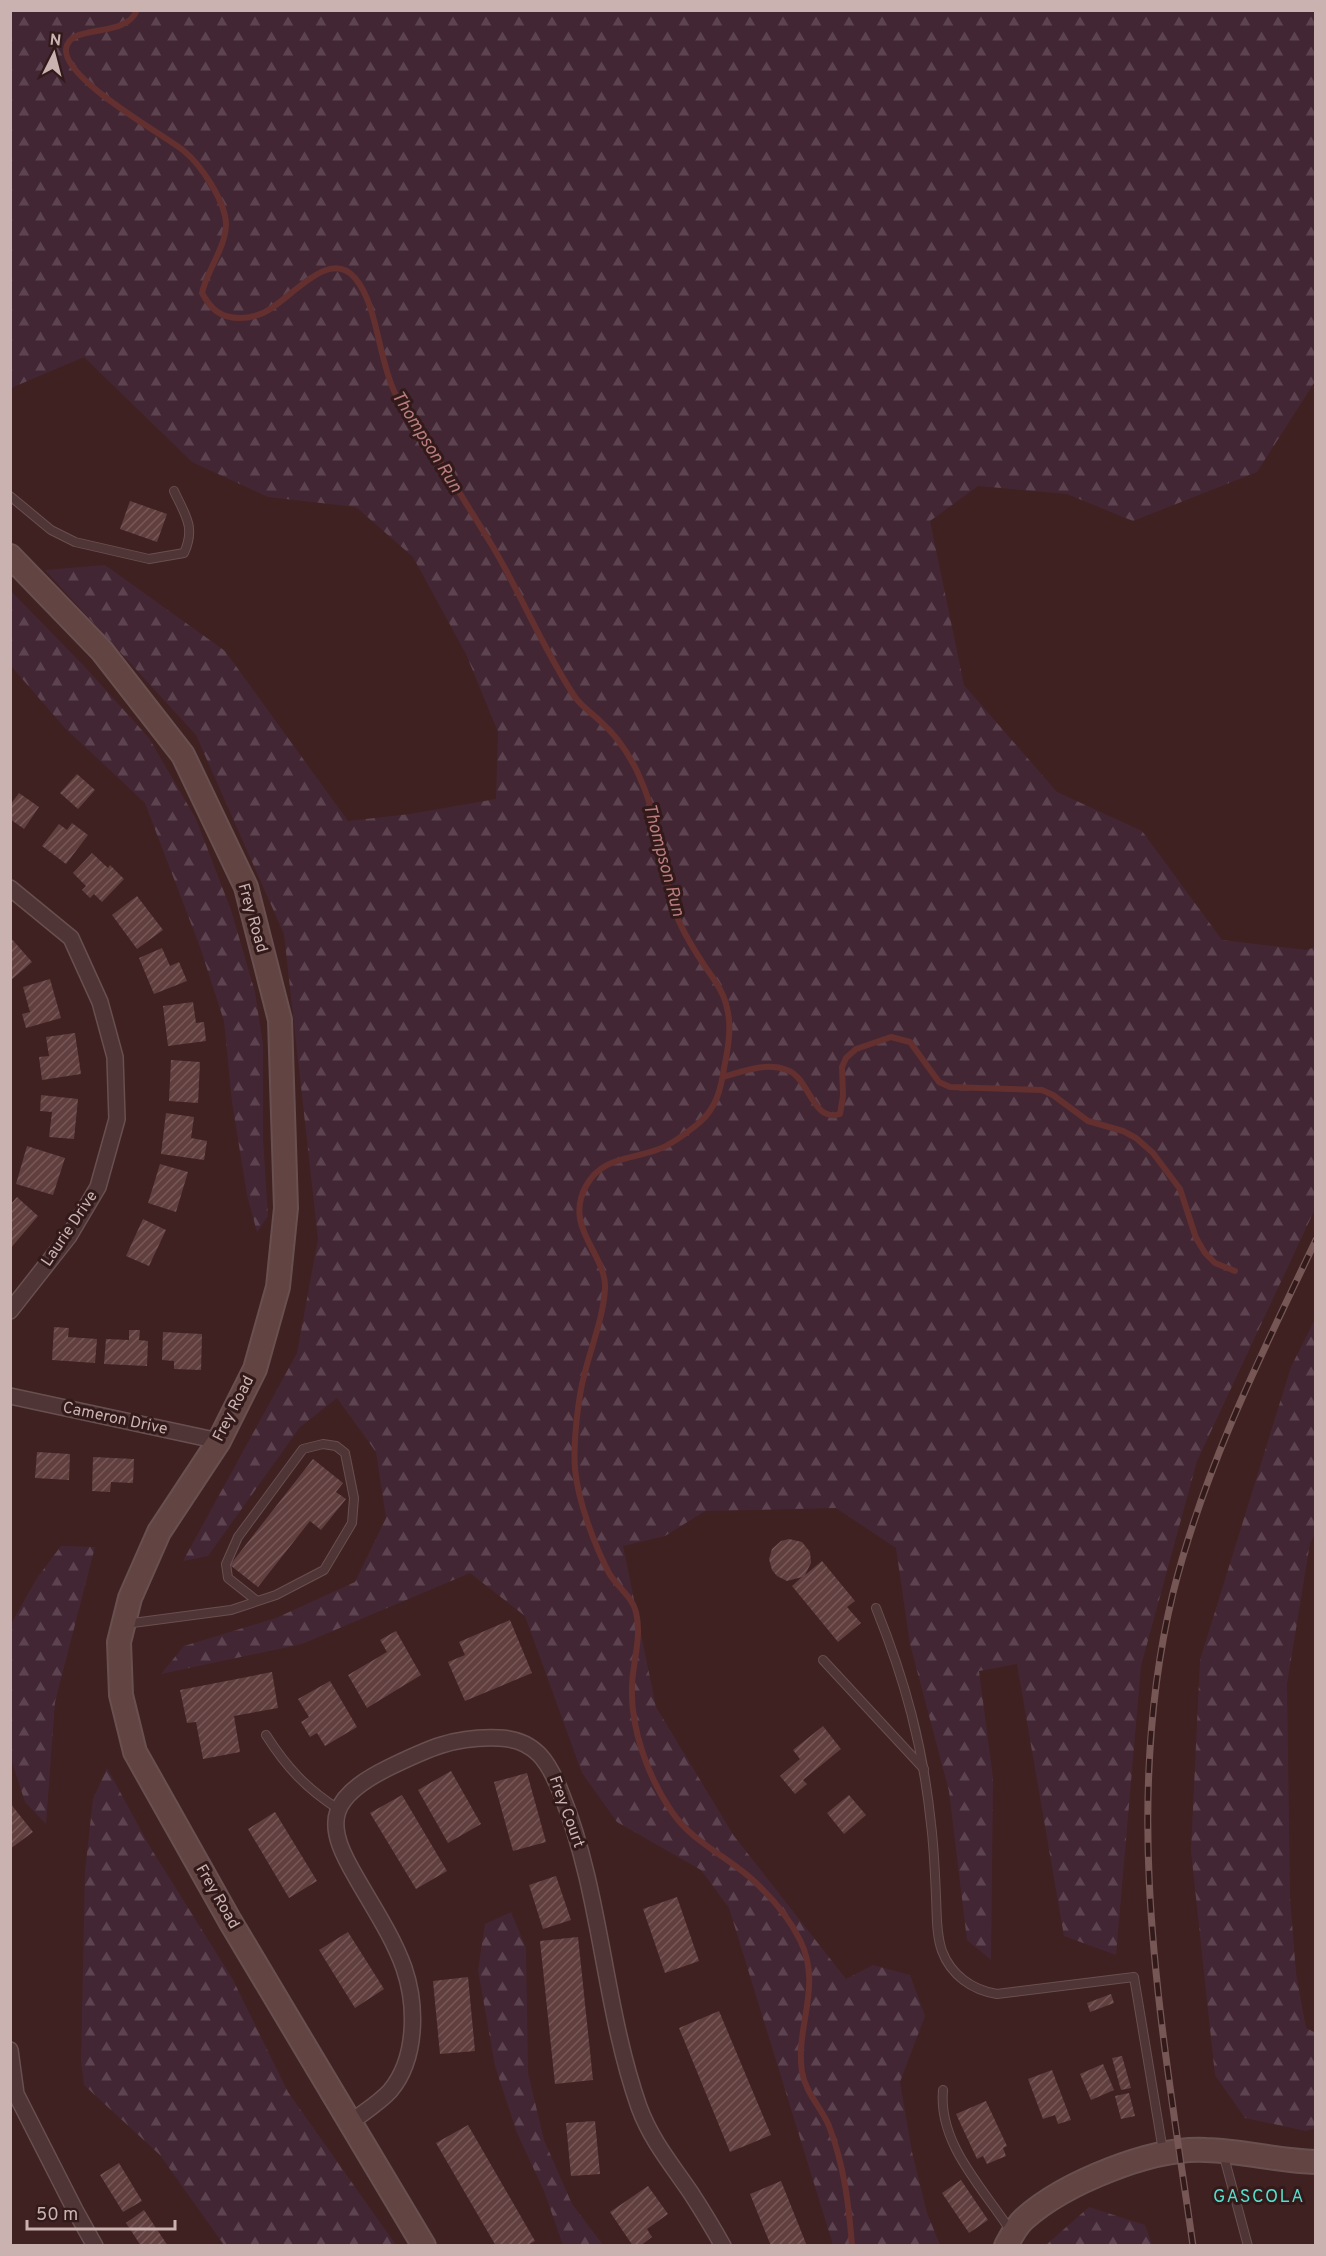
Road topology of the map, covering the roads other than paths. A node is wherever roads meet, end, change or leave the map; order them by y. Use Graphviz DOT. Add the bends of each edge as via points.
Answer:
graph roads {
  1 [pos="174,491"];
  2 [pos="10,496"];
  3 [pos="10,556"];
  4 [pos="10,888"];
  5 [pos="10,1311"];
  6 [pos="10,1396"];
  7 [pos="219,1441"];
  8 [pos="258,1601"];
  9 [pos="876,1608"];
  10 [pos="123,1625"];
  11 [pos="823,1660"];
  12 [pos="266,1735"];
  13 [pos="925,1770"];
  14 [pos="338,1809"];
  15 [pos="10,2050"];
  16 [pos="943,2090"];
  17 [pos="351,2122"];
  18 [pos="1222,2152"];
  19 [pos="1163,2153"];
  20 [pos="1316,2162"];
  21 [pos="1009,2240"];
  22 [pos="95,2246"];
  23 [pos="424,2246"];
  24 [pos="723,2246"];
  25 [pos="1248,2246"];
  1 -- 2 [label="lane" via="190,524 190,540 184,553 149,559 75,542 51,530"];
  3 -- 7 [label="street, Frey Road" via="102,651 183,755 246,887 280,1020 286,1208 278,1287 255,1369"];
  4 -- 5 [label="street, Laurie Drive" via="71,938 91,980 115,1057 117,1119 98,1187 69,1236"];
  6 -- 7 [label="street, Cameron Drive"];
  7 -- 10 [label="street, Frey Road" via="159,1532 130,1598"];
  8 -- 8 [label="lane" via="324,1570 352,1523 354,1498 345,1454 336,1446 323,1444 303,1449 238,1537 226,1564 228,1578"];
  8 -- 10 [label="lane" via="231,1610"];
  9 -- 13 [label="lane" via="909,1699"];
  10 -- 17 [label="street, Frey Road" via="119,1642 120,1695 135,1752 230,1921"];
  11 -- 13 [label="lane"];
  12 -- 14 [label="lane" via="298,1779"];
  13 -- 19 [label="lane" via="938,1935 943,1953 963,1981 983,1992 997,1994 1134,1977"];
  14 -- 17 [label="street" via="335,1824 345,1858 393,1943 411,1993 411,2044 403,2069 391,2089"];
  14 -- 24 [label="street, Frey Court" via="371,1776 434,1746 464,1739 514,1738 542,1756 567,1806 592,1892 625,2064 640,2110 658,2148"];
  15 -- 22 [label="street" via="16,2094"];
  16 -- 21 [label="lane" via="942,2105 949,2134"];
  17 -- 23 [label="street, Frey Road"];
  18 -- 19 [label="street"];
  18 -- 20 [label="street"];
  18 -- 25 [label="lane"];
  19 -- 21 [label="street" via="1128,2163 1044,2203 1021,2221"];
}
